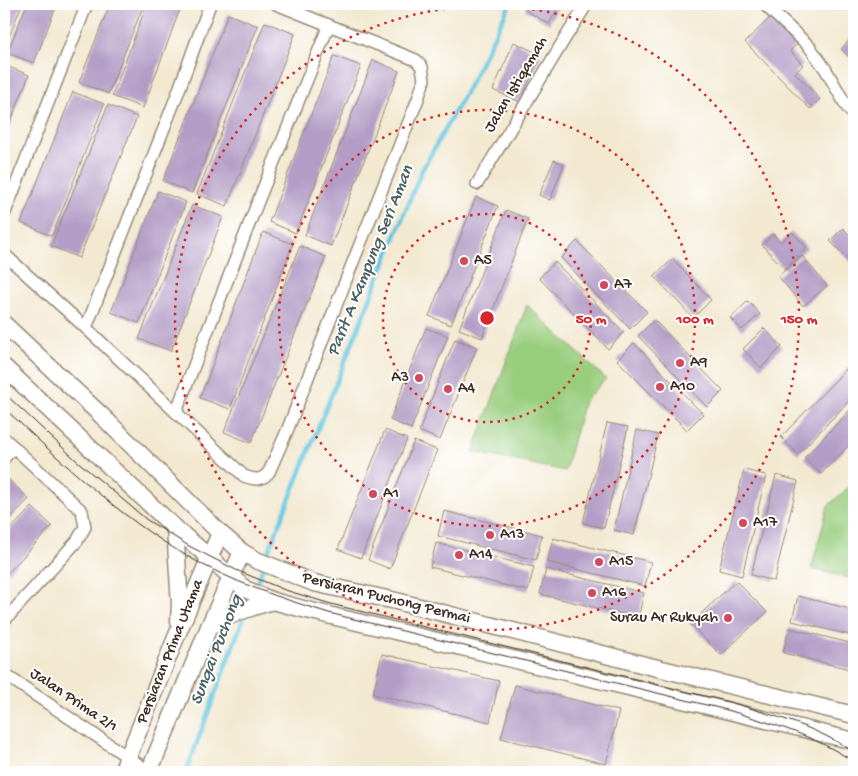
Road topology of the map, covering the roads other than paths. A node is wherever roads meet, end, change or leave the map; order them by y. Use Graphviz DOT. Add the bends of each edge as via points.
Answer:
graph roads {
  1 [pos="87,4"];
  2 [pos="210,4"];
  3 [pos="276,4"];
  4 [pos="587,4"];
  5 [pos="767,7"];
  6 [pos="329,25"];
  7 [pos="854,116"];
  8 [pos="477,184"];
  9 [pos="4,215"];
  10 [pos="4,254"];
  11 [pos="4,324"];
  12 [pos="86,328"];
  13 [pos="4,367"];
  14 [pos="176,412"];
  15 [pos="4,438"];
  16 [pos="14,448"];
  17 [pos="4,458"];
  18 [pos="175,528"];
  19 [pos="220,532"];
  20 [pos="249,556"];
  21 [pos="210,558"];
  22 [pos="231,577"];
  23 [pos="272,601"];
  24 [pos="4,621"];
  25 [pos="209,628"];
  26 [pos="177,635"];
  27 [pos="4,674"];
  28 [pos="854,715"];
  29 [pos="854,741"];
  30 [pos="125,765"];
  31 [pos="149,772"];
  1 -- 9 [label="street"];
  2 -- 12 [label="street"];
  3 -- 6 [label="street"];
  4 -- 8 [label="street, Jalan Istiqamah"];
  5 -- 7 [label="street" via="809,46"];
  6 -- 14 [label="street"];
  6 -- 14 [label="street" via="416,60 422,67 424,80 288,431 269,472 265,477 253,480 244,476"];
  10 -- 12 [label="street"];
  11 -- 19 [label="main road, Persiaran Puchong Permai"];
  12 -- 14 [label="street"];
  13 -- 18 [label="main road, Persiaran Puchong Permai"];
  15 -- 16 [label="street"];
  16 -- 17 [label="street"];
  16 -- 24 [label="street" via="82,511 85,527 77,541"];
  18 -- 21 [label="main road, Persiaran Puchong Permai"];
  18 -- 26 [label="main road" via="180,605"];
  19 -- 20 [label="main road, Persiaran Puchong Permai"];
  19 -- 21 [label="main road, Persiaran Prima Utama"];
  20 -- 22 [label="main road, Persiaran Prima Utama"];
  20 -- 28 [label="main road, Persiaran Puchong Permai" via="314,583"];
  21 -- 22 [label="main road, Persiaran Puchong Permai"];
  21 -- 26 [label="main road, Persiaran Prima Utama"];
  22 -- 23 [label="main road, Persiaran Puchong Permai" via="245,589"];
  22 -- 25 [label="main road, Persiaran Prima Utama"];
  23 -- 25 [label="main road" via="231,615"];
  23 -- 29 [label="main road, Persiaran Puchong Permai"];
  25 -- 31 [label="main road, Persiaran Prima Utama"];
  26 -- 30 [label="main road, Persiaran Prima Utama"];
  27 -- 30 [label="street, Jalan Prima 2/1"];
  30 -- 31 [label="street, Jalan Prima 2/1"];
}
